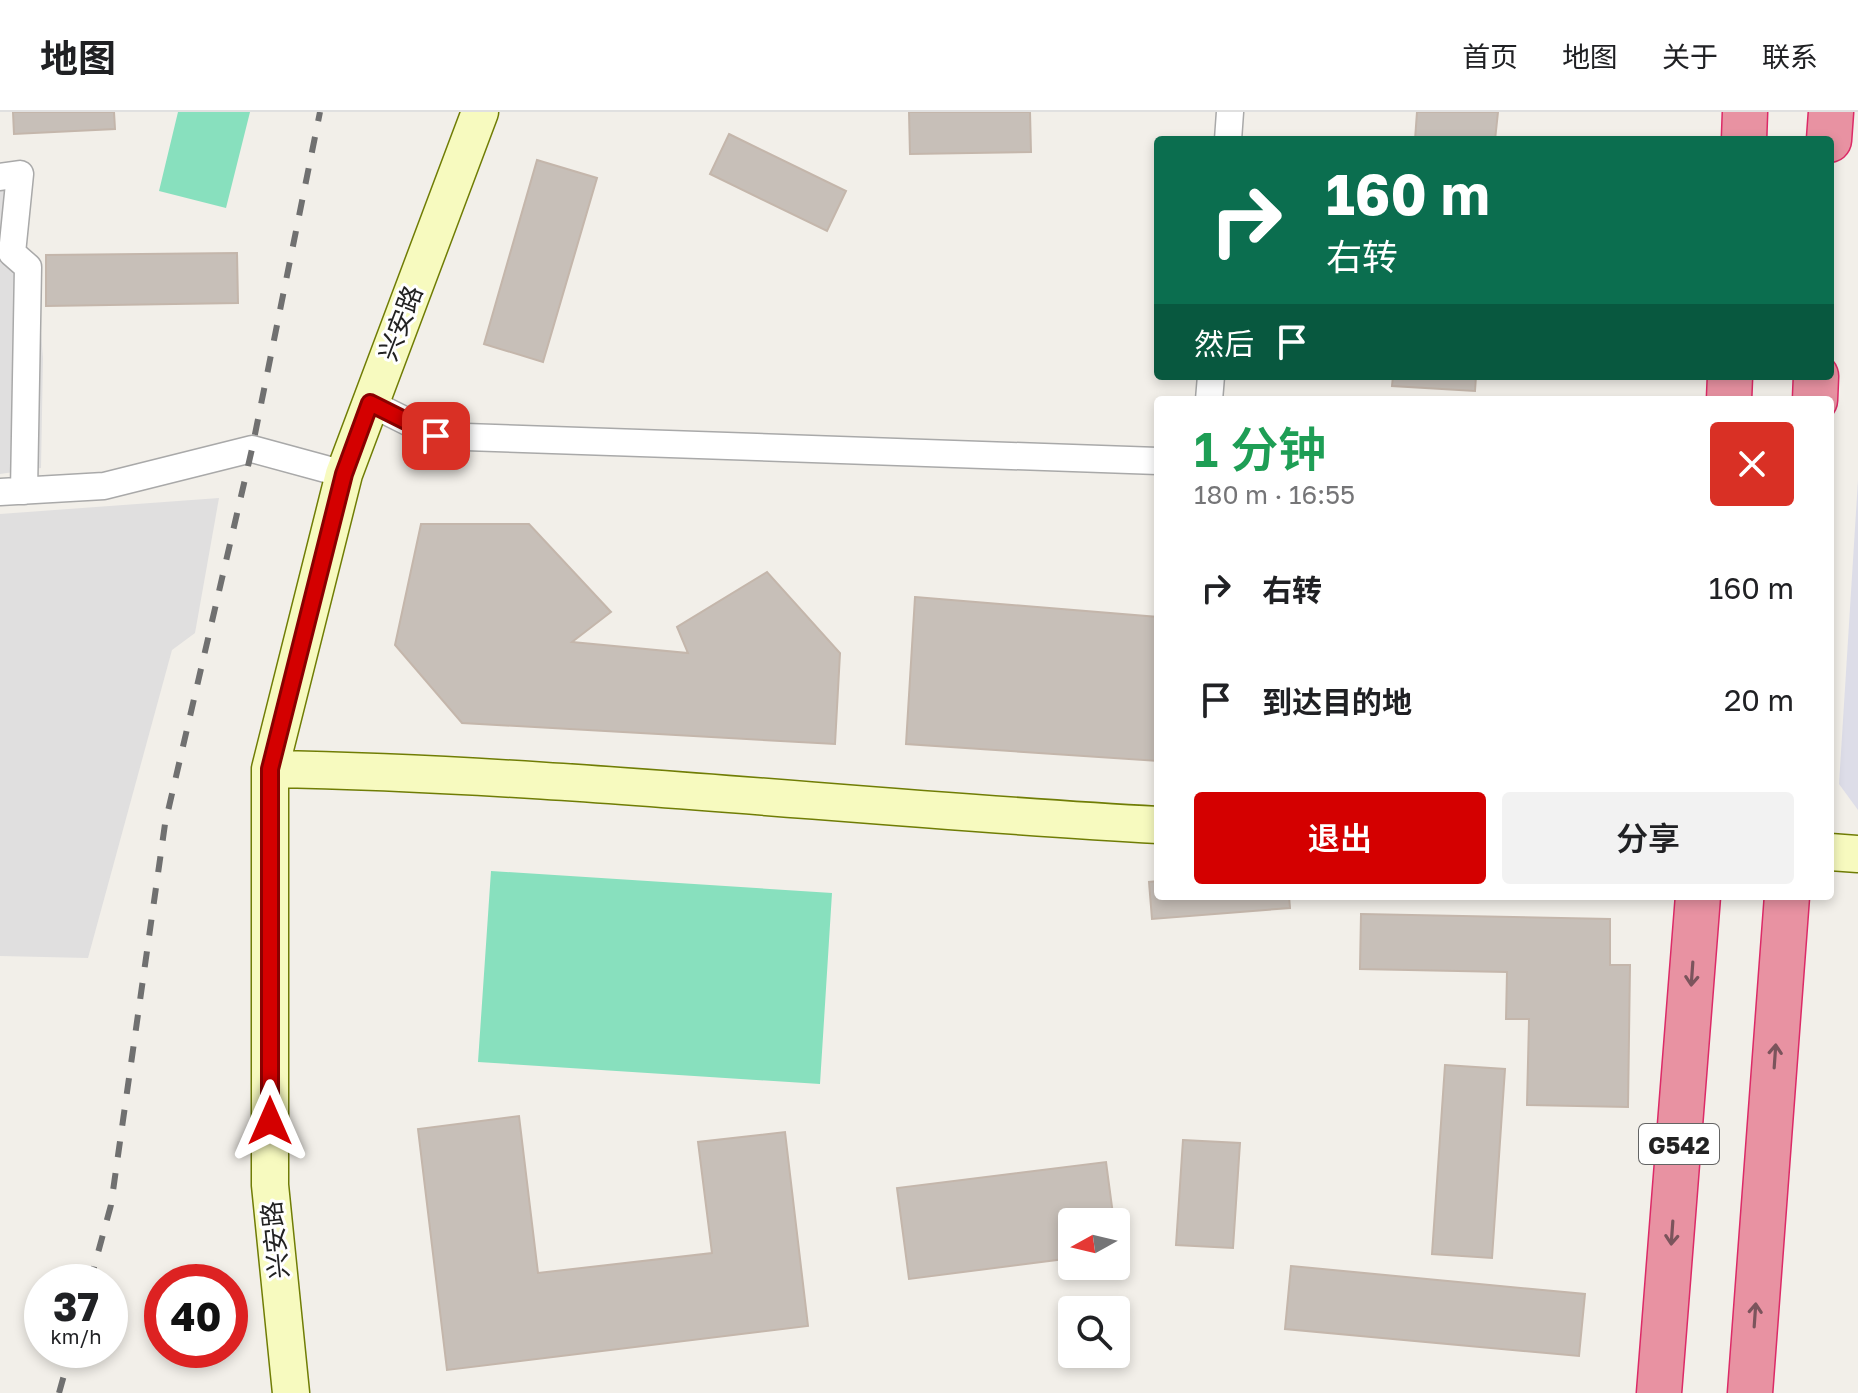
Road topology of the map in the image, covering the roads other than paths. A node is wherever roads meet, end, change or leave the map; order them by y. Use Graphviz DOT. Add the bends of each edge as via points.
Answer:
graph roads {
  1 [pos="480,112"];
  2 [pos="1230,112"];
  3 [pos="1745,112"];
  4 [pos="1831,112"];
  5 [pos="1228,136"];
  6 [pos="1744,136"];
  7 [pos="1829,136"];
  8 [pos="0,177"];
  9 [pos="370,403"];
  10 [pos="1154,461"];
  11 [pos="344,474"];
  12 [pos="12,492"];
  13 [pos="270,769"];
  14 [pos="1154,825"];
  15 [pos="1834,852"];
  16 [pos="1858,854"];
  17 [pos="1698,900"];
  18 [pos="1787,900"];
  19 [pos="291,1393"];
  20 [pos="1659,1393"];
  21 [pos="1750,1393"];
  1 -- 9 [label="street, 兴安路"];
  2 -- 5 [label="street"];
  3 -- 6 [label="highway"];
  4 -- 7 [label="highway"];
  8 -- 12 [label="street" via="20,174 12,253 28,267"];
  9 -- 10 [label="street" via="436,436"];
  9 -- 11 [label="street, 兴安路"];
  11 -- 12 [label="street" via="252,449 104,486"];
  11 -- 13 [label="street, 兴安路"];
  13 -- 14 [label="street" via="408,772"];
  13 -- 19 [label="street, 兴安路" via="270,1185"];
  15 -- 16 [label="street"];
  17 -- 20 [label="highway, G542, one-way"];
  21 -- 18 [label="highway, one-way"];
}
